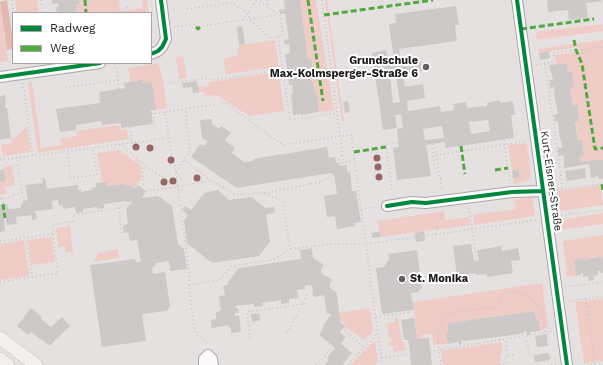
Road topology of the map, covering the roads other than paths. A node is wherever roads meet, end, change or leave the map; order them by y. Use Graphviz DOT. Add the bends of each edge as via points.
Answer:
graph roads {
  1 [pos="161,0"];
  2 [pos="517,0"];
  3 [pos="152,54"];
  4 [pos="93,64"];
  5 [pos="0,77"];
  6 [pos="543,191"];
  7 [pos="387,206"];
  8 [pos="0,338"];
  9 [pos="0,359"];
  10 [pos="8,365"];
  11 [pos="36,365"];
  12 [pos="204,365"];
  13 [pos="213,365"];
  14 [pos="568,365"];
  1 -- 3 [label="street" via="166,39 162,47"];
  2 -- 6 [label="street, Kurt-Eisner-Straße"];
  4 -- 5 [label="street"];
  6 -- 7 [label="street"];
  6 -- 14 [label="street, Kurt-Eisner-Straße"];
  8 -- 11 [label="main road"];
  9 -- 10 [label="main road"];
  12 -- 13 [label="street" via="204,359 208,355"];
}
